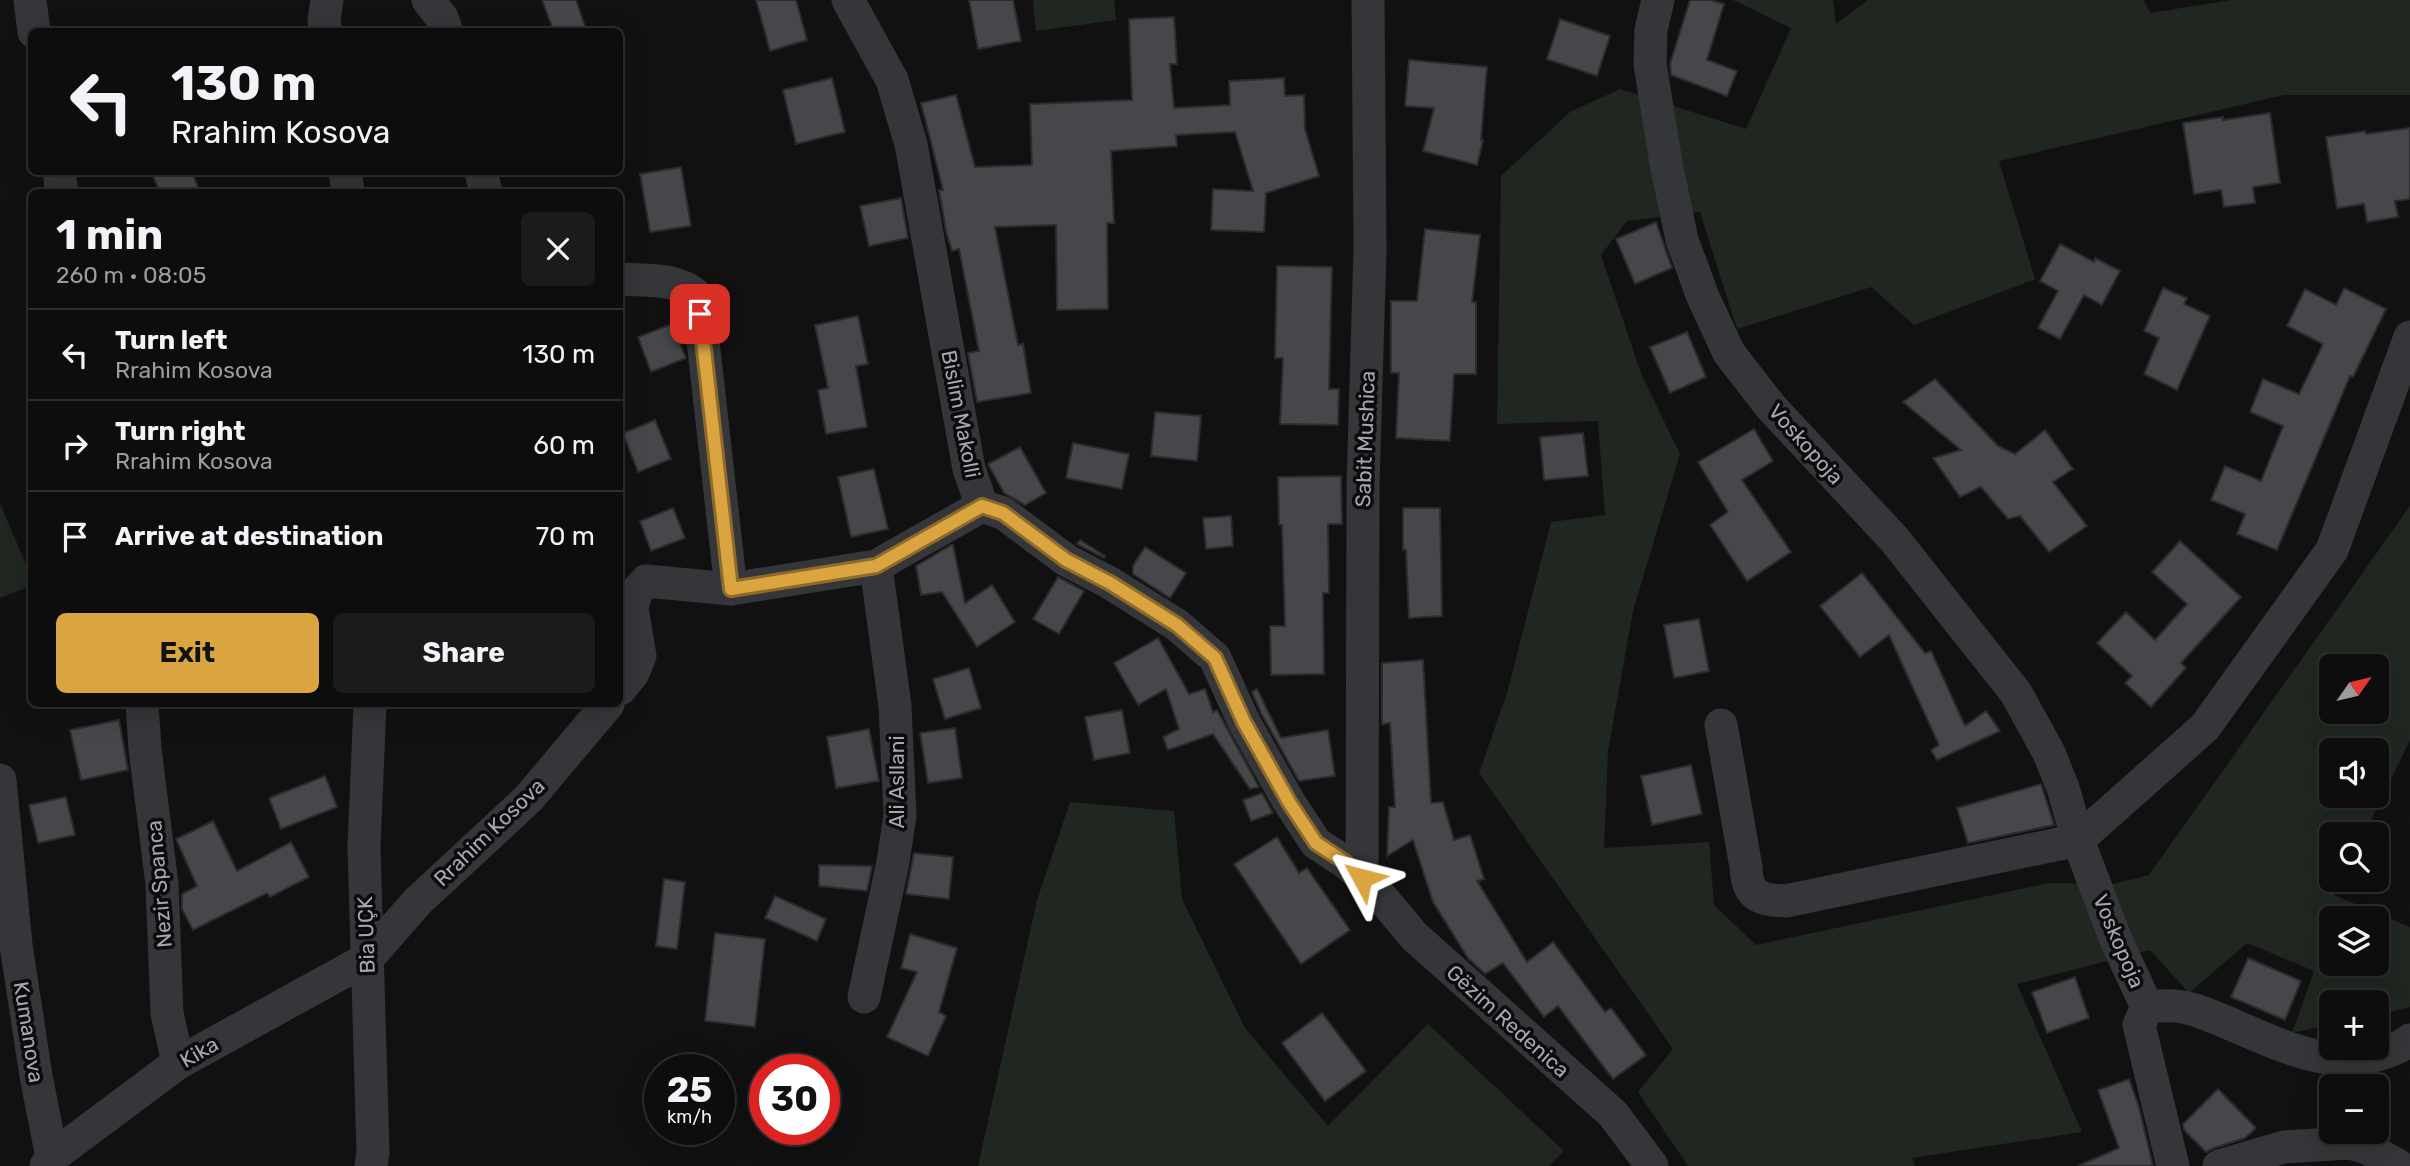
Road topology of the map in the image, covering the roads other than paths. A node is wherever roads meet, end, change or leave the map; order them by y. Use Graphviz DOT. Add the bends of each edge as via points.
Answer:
graph roads {
  1 [pos="30,0"];
  2 [pos="327,0"];
  3 [pos="428,0"];
  4 [pos="848,0"];
  5 [pos="1368,0"];
  6 [pos="1658,0"];
  7 [pos="34,28"];
  8 [pos="325,28"];
  9 [pos="446,28"];
  10 [pos="623,279"];
  11 [pos="2410,337"];
  12 [pos="982,506"];
  13 [pos="876,566"];
  14 [pos="731,589"];
  15 [pos="623,685"];
  16 [pos="142,707"];
  17 [pos="370,707"];
  18 [pos="605,707"];
  19 [pos="1721,725"];
  20 [pos="0,780"];
  21 [pos="2078,840"];
  22 [pos="1362,878"];
  23 [pos="367,959"];
  24 [pos="864,997"];
  25 [pos="2147,1007"];
  26 [pos="2410,1040"];
  27 [pos="178,1063"];
  28 [pos="49,1162"];
  29 [pos="371,1166"];
  30 [pos="1652,1166"];
  31 [pos="2173,1166"];
  32 [pos="2219,1166"];
  33 [pos="2399,1166"];
  1 -- 7 [label="street"];
  2 -- 8 [label="street"];
  3 -- 9 [label="street"];
  4 -- 12 [label="street, Bislim Makolli" via="892,80 911,145 969,468"];
  5 -- 22 [label="street, Sabit Mushica" via="1370,238 1363,485"];
  6 -- 21 [label="street, Voskopoja" via="1650,64 1666,163 1682,240 1729,353 1771,407 1894,539 2015,693 2049,753"];
  10 -- 14 [label="street" via="672,283 688,287 698,297"];
  11 -- 21 [label="street" via="2332,550 2205,727"];
  12 -- 13 [label="street"];
  12 -- 22 [label="street, Bislim Makolli" via="1003,513 1066,560 1166,618 1215,658 1244,722 1316,843"];
  13 -- 14 [label="street"];
  13 -- 24 [label="street, Ali Asllani" via="895,706 900,815"];
  14 -- 15 [label="street" via="646,581 636,592 632,608 640,656"];
  16 -- 27 [label="street, Nezir Spanca" via="162,884 167,1013"];
  17 -- 23 [label="street, Bia UÇK" via="364,848"];
  18 -- 23 [label="street, Rrahim Kosova" via="528,799 418,901"];
  19 -- 21 [label="street" via="1747,884 1755,895 1770,900 1786,901"];
  20 -- 28 [label="street, Kumanova" via="16,945"];
  21 -- 25 [label="street, Voskopoja"];
  22 -- 30 [label="street, Gëzim Redenica" via="1414,936 1613,1114"];
  23 -- 27 [label="street, Kika"];
  23 -- 29 [label="street, Bia UÇK"];
  25 -- 26 [label="street" via="2192,1009 2288,1048 2339,1059 2371,1058"];
  25 -- 31 [label="street, Voskopoja" via="2139,1026"];
  27 -- 28 [label="street, Kika"];
  32 -- 33 [label="street" via="2284,1147 2348,1143"];
}
